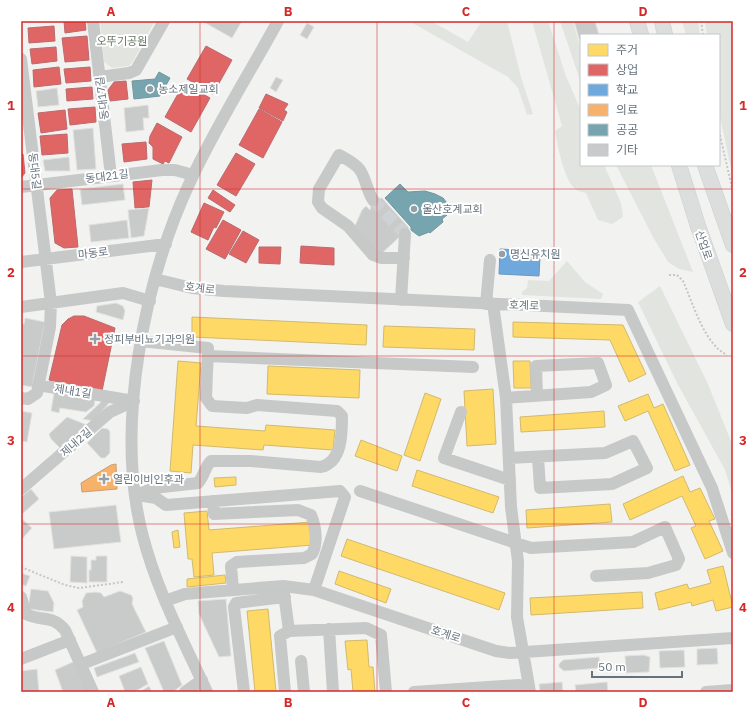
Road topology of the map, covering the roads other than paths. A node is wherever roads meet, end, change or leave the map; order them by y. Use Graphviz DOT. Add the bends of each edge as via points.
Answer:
graph roads {
  1 [pos="93,21"];
  2 [pos="164,21"];
  3 [pos="278,21"];
  4 [pos="637,21"];
  5 [pos="662,21"];
  6 [pos="641,34"];
  7 [pos="665,34"];
  8 [pos="21,59"];
  9 [pos="99,78"];
  10 [pos="679,166"];
  11 [pos="705,166"];
  12 [pos="193,175"];
  13 [pos="111,176"];
  14 [pos="37,185"];
  15 [pos="21,187"];
  16 [pos="374,200"];
  17 [pos="405,234"];
  18 [pos="166,244"];
  19 [pos="733,246"];
  20 [pos="404,258"];
  21 [pos="490,260"];
  22 [pos="21,262"];
  23 [pos="47,262"];
  24 [pos="155,279"];
  25 [pos="51,300"];
  26 [pos="401,300"];
  27 [pos="150,301"];
  28 [pos="490,304"];
  29 [pos="730,306"];
  30 [pos="21,307"];
  31 [pos="733,324"];
  32 [pos="140,342"];
  33 [pos="208,356"];
  34 [pos="473,367"];
  35 [pos="38,385"];
  36 [pos="537,395"];
  37 [pos="21,398"];
  38 [pos="506,398"];
  39 [pos="134,401"];
  40 [pos="460,412"];
  41 [pos="538,457"];
  42 [pos="509,458"];
  43 [pos="510,480"];
  44 [pos="21,489"];
  45 [pos="360,491"];
  46 [pos="136,495"];
  47 [pos="213,501"];
  48 [pos="516,544"];
  49 [pos="733,553"];
  50 [pos="596,576"];
  51 [pos="233,590"];
  52 [pos="314,590"];
  53 [pos="284,592"];
  54 [pos="21,597"];
  55 [pos="165,601"];
  56 [pos="177,627"];
  57 [pos="329,629"];
  58 [pos="289,631"];
  59 [pos="733,638"];
  60 [pos="70,640"];
  61 [pos="524,652"];
  62 [pos="21,659"];
  63 [pos="301,662"];
  64 [pos="82,664"];
  65 [pos="202,680"];
  66 [pos="733,690"];
  67 [pos="93,692"];
  68 [pos="184,692"];
  69 [pos="207,692"];
  70 [pos="244,692"];
  71 [pos="285,692"];
  72 [pos="304,692"];
  73 [pos="333,692"];
  74 [pos="386,692"];
  75 [pos="414,692"];
  76 [pos="520,692"];
  77 [pos="530,692"];
  78 [pos="706,692"];
  1 -- 9 [label="street, 동대17길"];
  2 -- 9 [label="street" via="136,70"];
  3 -- 12 [label="street"];
  4 -- 6 [label="main road"];
  5 -- 7 [label="main road"];
  8 -- 14 [label="street, 동대5길"];
  9 -- 13 [label="street, 동대17길"];
  10 -- 29 [label="main road, 산업로"];
  11 -- 19 [label="main road"];
  12 -- 13 [label="street, 동대21길" via="175,170 162,170"];
  12 -- 18 [label="street"];
  13 -- 14 [label="street, 동대21길"];
  14 -- 15 [label="street, 동대21길"];
  14 -- 23 [label="street, 동대5길"];
  16 -- 20 [label="street" via="367,190 360,170 353,162 339,155 319,189 318,202 322,208 348,226 373,255 381,258"];
  17 -- 20 [label="street"];
  18 -- 23 [label="street, 마동로"];
  18 -- 24 [label="street"];
  20 -- 26 [label="street"];
  21 -- 28 [label="street"];
  22 -- 23 [label="street, 마동로"];
  23 -- 25 [label="street, 동대5길"];
  24 -- 26 [label="street, 호계로" via="192,288"];
  24 -- 27 [label="street"];
  25 -- 27 [label="street" via="123,293"];
  25 -- 30 [label="street"];
  25 -- 35 [label="street, 동대5길" via="50,327"];
  26 -- 28 [label="street, 호계로"];
  27 -- 32 [label="street"];
  28 -- 38 [label="street"];
  28 -- 49 [label="street, 호계로" via="628,310 712,488"];
  29 -- 31 [label="main road, 산업로"];
  32 -- 33 [label="street" via="208,348"];
  32 -- 39 [label="street"];
  33 -- 34 [label="street"];
  33 -- 46 [label="street" via="206,398 212,406 247,408 257,405 337,411 342,416 342,425 334,460 329,465 321,467 251,461 211,461 205,467 204,476 198,483 154,488"];
  35 -- 37 [label="street" via="37,393 28,399"];
  35 -- 39 [label="street, 제내1길"];
  36 -- 36 [label="street" via="592,392 606,385 598,363 536,366"];
  36 -- 38 [label="street"];
  38 -- 42 [label="street"];
  39 -- 44 [label="street, 제내2길" via="110,412"];
  39 -- 46 [label="street" via="132,437"];
  40 -- 43 [label="street" via="444,458"];
  41 -- 41 [label="street" via="605,453 633,441 647,468 612,484 540,488"];
  41 -- 42 [label="street"];
  42 -- 43 [label="street"];
  43 -- 48 [label="street"];
  45 -- 48 [label="street"];
  46 -- 47 [label="street" via="156,498 166,505"];
  46 -- 55 [label="street" via="142,531"];
  47 -- 51 [label="street" via="214,514 298,510 311,515 314,522 316,547 312,554 304,558 236,562 231,566"];
  47 -- 52 [label="street" via="340,491 345,497"];
  48 -- 50 [label="street" via="531,548 633,542 665,527 679,559 676,565 648,573"];
  48 -- 61 [label="street" via="519,580 517,617"];
  51 -- 53 [label="street, 호계로"];
  51 -- 55 [label="street, 호계로" via="185,594"];
  52 -- 53 [label="street, 호계로"];
  52 -- 61 [label="street, 호계로" via="496,651"];
  53 -- 58 [label="street"];
  53 -- 70 [label="street" via="236,603 234,606"];
  54 -- 60 [label="street" via="26,614 59,623"];
  55 -- 56 [label="street"];
  56 -- 64 [label="street"];
  56 -- 65 [label="street"];
  57 -- 58 [label="street"];
  57 -- 73 [label="street"];
  57 -- 74 [label="street" via="366,628 381,635"];
  58 -- 71 [label="street" via="280,636"];
  59 -- 61 [label="street, 호계로"];
  60 -- 62 [label="street"];
  60 -- 64 [label="street"];
  61 -- 77 [label="street"];
  63 -- 72 [label="street"];
  64 -- 67 [label="street"];
  65 -- 68 [label="street"];
  65 -- 69 [label="street"];
  66 -- 78 [label="street"];
  75 -- 76 [label="street" via="519,685"];
}
